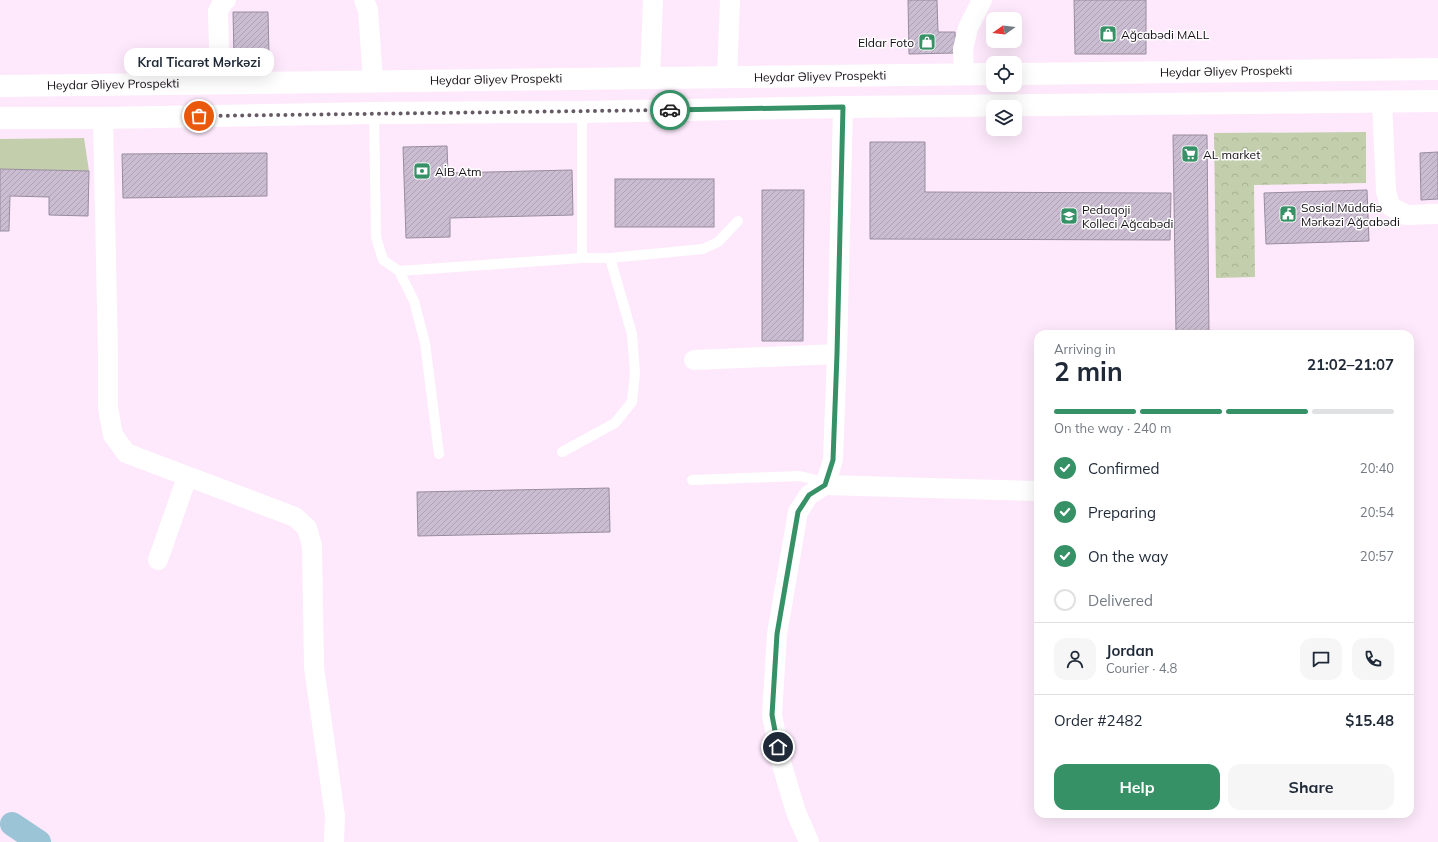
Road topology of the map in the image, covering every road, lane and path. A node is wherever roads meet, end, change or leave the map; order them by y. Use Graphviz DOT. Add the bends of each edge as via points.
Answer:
graph roads {
  1 [pos="226,0"];
  2 [pos="653,0"];
  3 [pos="730,0"];
  4 [pos="982,0"];
  5 [pos="370,3"];
  6 [pos="1438,69"];
  7 [pos="964,74"];
  8 [pos="986,74"];
  9 [pos="1022,74"];
  10 [pos="727,77"];
  11 [pos="650,78"];
  12 [pos="373,81"];
  13 [pos="220,83"];
  14 [pos="0,86"];
  15 [pos="1382,101"];
  16 [pos="1438,101"];
  17 [pos="843,107"];
  18 [pos="582,112"];
  19 [pos="374,113"];
  20 [pos="0,118"];
  21 [pos="103,118"];
  22 [pos="1438,214"];
  23 [pos="738,221"];
  24 [pos="582,258"];
  25 [pos="610,258"];
  26 [pos="399,271"];
  27 [pos="837,354"];
  28 [pos="694,360"];
  29 [pos="562,452"];
  30 [pos="439,454"];
  31 [pos="187,477"];
  32 [pos="692,480"];
  33 [pos="825,485"];
  34 [pos="1034,491"];
  35 [pos="158,560"];
  36 [pos="334,842"];
  37 [pos="809,842"];
  1 -- 13 [label="street" via="218,11"];
  2 -- 11 [label="street"];
  3 -- 10 [label="street"];
  4 -- 7 [label="street" via="968,28 963,49"];
  5 -- 12 [label="street"];
  6 -- 9 [label="main road, Heydar Əliyev Prospekti"];
  7 -- 8 [label="main road, Heydar Əliyev Prospekti"];
  7 -- 10 [label="main road, Heydar Əliyev Prospekti"];
  10 -- 11 [label="main road, Heydar Əliyev Prospekti"];
  11 -- 12 [label="main road, Heydar Əliyev Prospekti"];
  12 -- 13 [label="main road, Heydar Əliyev Prospekti"];
  13 -- 14 [label="main road, Heydar Əliyev Prospekti"];
  15 -- 16 [label="main road"];
  15 -- 17 [label="main road"];
  15 -- 22 [label="street" via="1386,192 1390,206 1406,215"];
  17 -- 18 [label="main road"];
  17 -- 27 [label="street"];
  18 -- 19 [label="main road"];
  18 -- 24 [label="lane"];
  19 -- 21 [label="main road"];
  19 -- 26 [label="lane" via="376,237 383,260"];
  20 -- 21 [label="main road"];
  21 -- 31 [label="street" via="108,408 113,435 126,453"];
  23 -- 25 [label="lane" via="718,242 703,249"];
  24 -- 25 [label="lane"];
  24 -- 26 [label="lane"];
  25 -- 29 [label="lane" via="632,334 635,373 632,402 615,424"];
  26 -- 30 [label="lane" via="414,301 425,343"];
  27 -- 28 [label="street"];
  27 -- 33 [label="street" via="833,460"];
  31 -- 35 [label="street"];
  31 -- 36 [label="street" via="295,517 307,528 312,546 314,667 335,816"];
  32 -- 33 [label="lane" via="800,476"];
  33 -- 34 [label="street"];
  33 -- 37 [label="street" via="809,495 798,512 777,634 772,715 780,762"];
}
